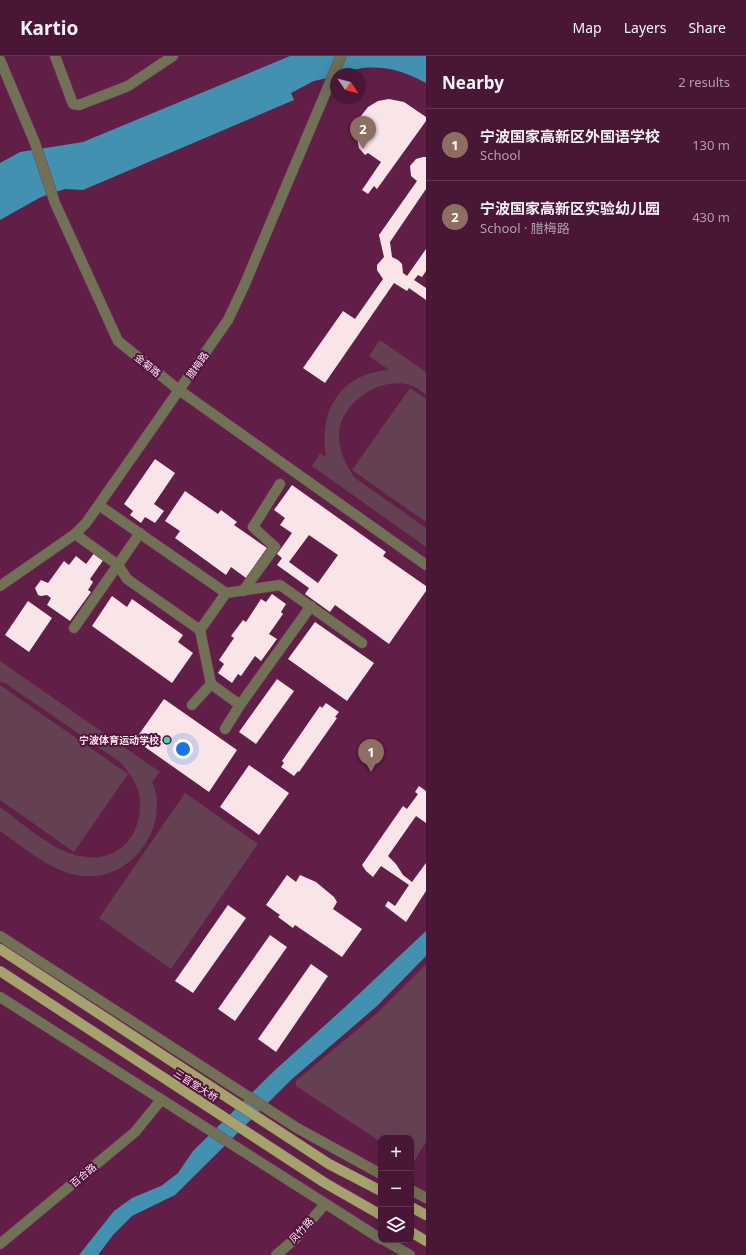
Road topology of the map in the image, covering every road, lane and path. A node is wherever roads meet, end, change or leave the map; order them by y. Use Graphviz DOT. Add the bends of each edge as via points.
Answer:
graph roads {
  1 [pos="55,56"];
  2 [pos="173,56"];
  3 [pos="341,56"];
  4 [pos="0,60"];
  5 [pos="179,390"];
  6 [pos="280,484"];
  7 [pos="100,506"];
  8 [pos="140,533"];
  9 [pos="75,534"];
  10 [pos="118,565"];
  11 [pos="426,565"];
  12 [pos="0,586"];
  13 [pos="243,591"];
  14 [pos="226,593"];
  15 [pos="311,606"];
  16 [pos="74,628"];
  17 [pos="200,630"];
  18 [pos="362,643"];
  19 [pos="210,684"];
  20 [pos="192,705"];
  21 [pos="240,705"];
  22 [pos="225,730"];
  23 [pos="0,936"];
  24 [pos="0,949"];
  25 [pos="0,971"];
  26 [pos="0,997"];
  27 [pos="161,1100"];
  28 [pos="378,1172"];
  29 [pos="378,1189"];
  30 [pos="414,1192"];
  31 [pos="426,1198"];
  32 [pos="325,1204"];
  33 [pos="414,1208"];
  34 [pos="378,1213"];
  35 [pos="426,1214"];
  36 [pos="414,1234"];
  37 [pos="378,1236"];
  38 [pos="426,1241"];
  39 [pos="389,1243"];
  40 [pos="0,1244"];
  41 [pos="276,1255"];
  42 [pos="410,1255"];
  1 -- 2 [label="street" via="73,104 80,105 128,86"];
  3 -- 5 [label="street, 腊梅路" via="237,302 228,320"];
  4 -- 5 [label="street, 金菊路" via="35,143 55,203 118,341"];
  5 -- 7 [label="street, 腊梅路"];
  5 -- 11 [label="street, 金菊路"];
  6 -- 13 [label="street" via="253,527 276,547"];
  7 -- 8 [label="street"];
  7 -- 9 [label="street, 腊梅路"];
  8 -- 10 [label="street"];
  8 -- 14 [label="street"];
  9 -- 10 [label="street"];
  9 -- 12 [label="street, 腊梅路"];
  10 -- 16 [label="street"];
  10 -- 17 [label="street" via="127,579"];
  13 -- 14 [label="street"];
  13 -- 15 [label="street" via="280,585"];
  14 -- 17 [label="street"];
  15 -- 18 [label="street"];
  15 -- 21 [label="street"];
  17 -- 19 [label="street"];
  19 -- 20 [label="street"];
  19 -- 21 [label="street"];
  21 -- 22 [label="street"];
  23 -- 28 [label="street" via="297,1128"];
  24 -- 29 [label="main road, 三官堂大桥" via="329,1164"];
  25 -- 34 [label="main road, 三官堂大桥, bridge" via="325,1183"];
  26 -- 27 [label="street"];
  27 -- 32 [label="street"];
  27 -- 40 [label="street, 百合路" via="135,1132"];
  30 -- 31 [label="street"];
  32 -- 37 [label="street"];
  32 -- 41 [label="street, 凤竹路" via="295,1239"];
  33 -- 35 [label="main road"];
  36 -- 38 [label="main road"];
  39 -- 42 [label="street"];
}
